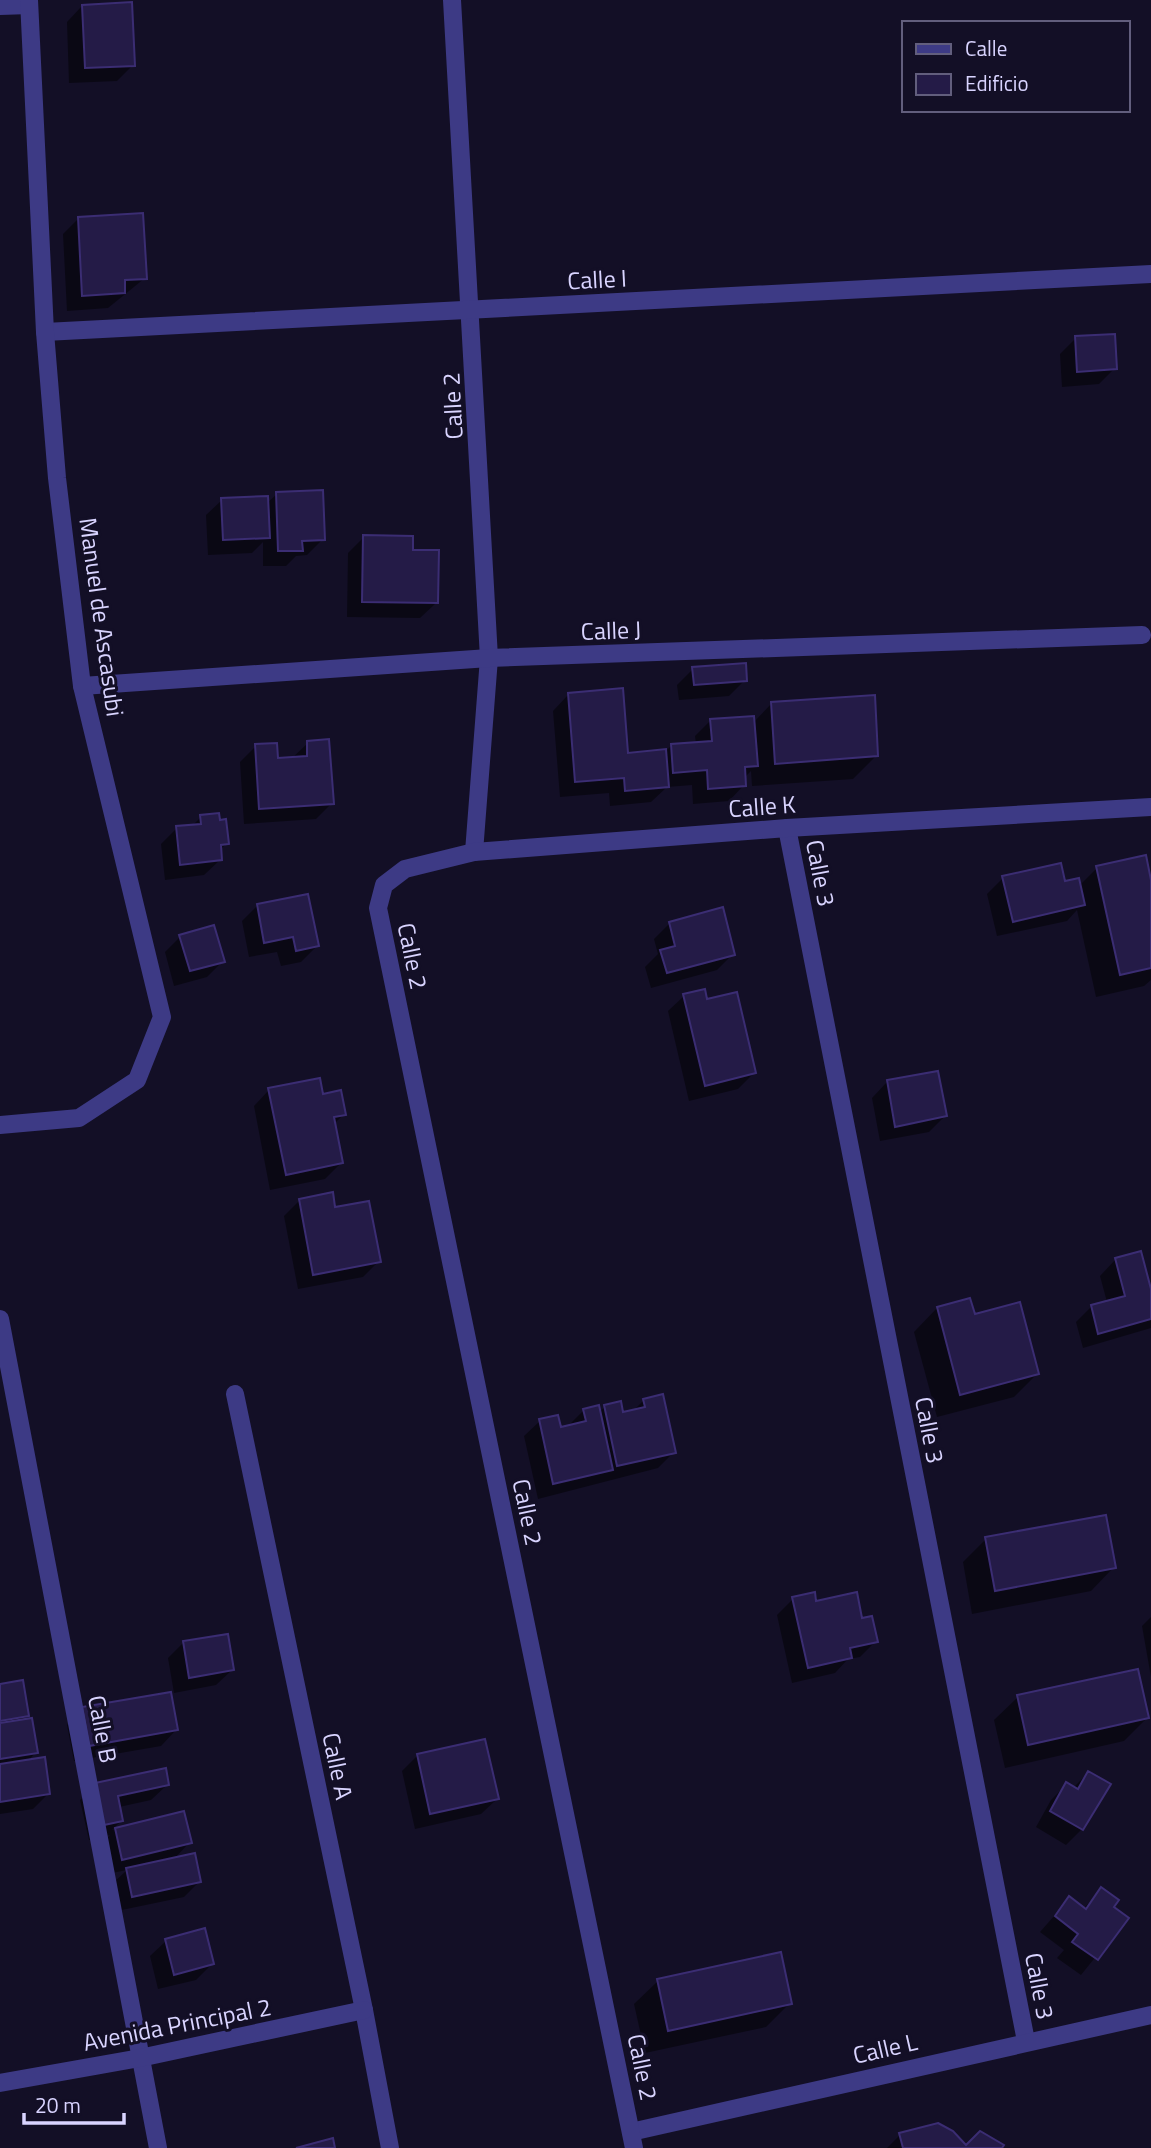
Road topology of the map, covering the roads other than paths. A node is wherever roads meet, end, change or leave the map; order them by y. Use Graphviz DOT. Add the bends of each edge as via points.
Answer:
graph roads {
  1 [pos="452,0"];
  2 [pos="29,3"];
  3 [pos="0,7"];
  4 [pos="1151,274"];
  5 [pos="472,310"];
  6 [pos="45,332"];
  7 [pos="1142,635"];
  8 [pos="489,659"];
  9 [pos="82,685"];
  10 [pos="1151,807"];
  11 [pos="787,828"];
  12 [pos="474,852"];
  13 [pos="384,886"];
  14 [pos="0,1125"];
  15 [pos="0,1319"];
  16 [pos="235,1394"];
  17 [pos="364,2010"];
  18 [pos="1151,2015"];
  19 [pos="1026,2041"];
  20 [pos="140,2058"];
  21 [pos="0,2083"];
  22 [pos="633,2140"];
  23 [pos="158,2148"];
  24 [pos="390,2148"];
  1 -- 5 [label="street, Calle 2"];
  2 -- 3 [label="lane"];
  2 -- 6 [label="street, Manuel de Ascasubi"];
  4 -- 5 [label="street, Calle I"];
  5 -- 6 [label="street, Calle I"];
  5 -- 8 [label="street, Calle 2"];
  6 -- 9 [label="street, Manuel de Ascasubi"];
  7 -- 8 [label="street, Calle J"];
  8 -- 9 [label="street, Calle J"];
  8 -- 12 [label="street, Calle 2"];
  9 -- 14 [label="street, Manuel de Ascasubi" via="162,1017 137,1080 79,1118"];
  10 -- 11 [label="street, Calle K"];
  11 -- 12 [label="street, Calle K"];
  11 -- 19 [label="street, Calle 3"];
  12 -- 13 [label="street, Calle K" via="405,869"];
  13 -- 22 [label="street, Calle 2" via="378,908"];
  15 -- 20 [label="street, Calle B"];
  16 -- 17 [label="street, Calle A"];
  17 -- 20 [label="street, Avenida Principal 2"];
  17 -- 24 [label="street, Calle A"];
  18 -- 19 [label="street, Calle L"];
  19 -- 22 [label="street, Calle L"];
  20 -- 21 [label="street, Avenida Principal 2"];
  20 -- 23 [label="street, Calle B"];
}
